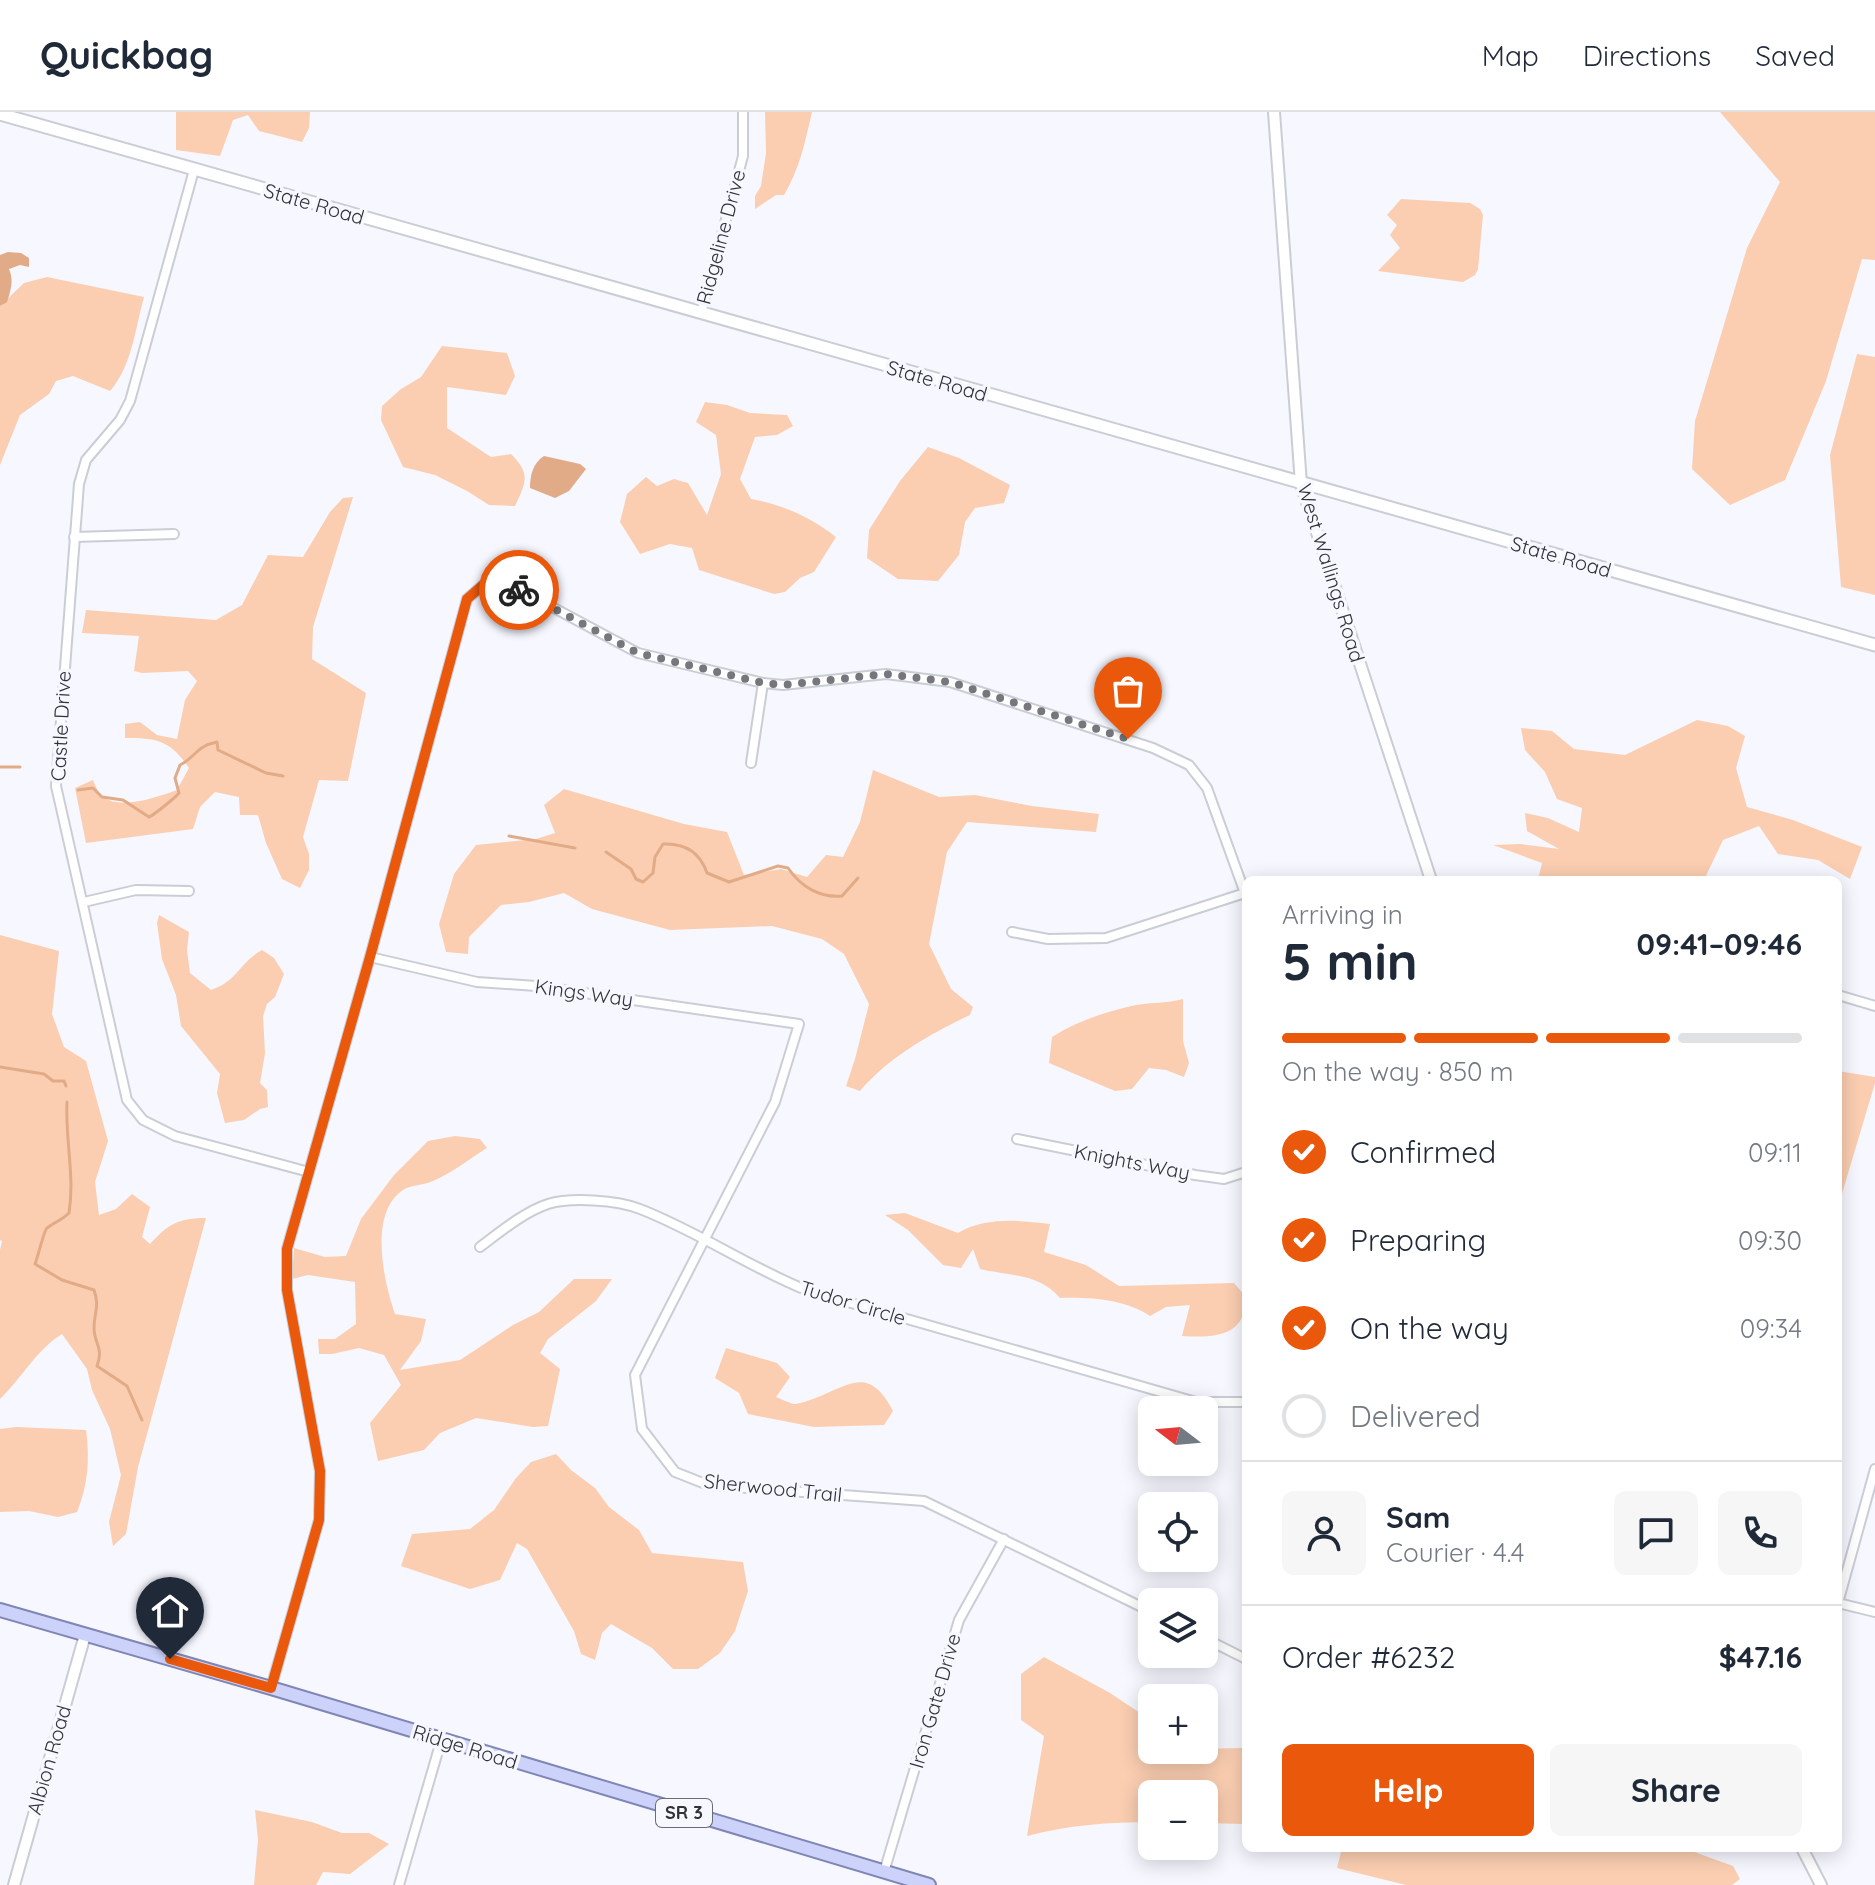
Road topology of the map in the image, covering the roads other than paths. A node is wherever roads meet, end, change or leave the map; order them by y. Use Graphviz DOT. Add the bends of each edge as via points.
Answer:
graph roads {
  1 [pos="743,112"];
  2 [pos="1274,112"];
  3 [pos="0,114"];
  4 [pos="194,170"];
  5 [pos="701,313"];
  6 [pos="1301,484"];
  7 [pos="174,534"];
  8 [pos="74,537"];
  9 [pos="1875,645"];
  10 [pos="763,683"];
  11 [pos="751,763"];
  12 [pos="1430,876"];
  13 [pos="1242,887"];
  14 [pos="189,891"];
  15 [pos="1242,896"];
  16 [pos="84,902"];
  17 [pos="1012,932"];
  18 [pos="370,957"];
  19 [pos="1842,996"];
  20 [pos="1875,1006"];
  21 [pos="799,1024"];
  22 [pos="1017,1139"];
  23 [pos="309,1172"];
  24 [pos="1242,1173"];
  25 [pos="706,1242"];
  26 [pos="480,1247"];
  27 [pos="1242,1403"];
  28 [pos="1875,1469"];
  29 [pos="1004,1539"];
  30 [pos="1842,1589"];
  31 [pos="1842,1604"];
  32 [pos="1138,1605"];
  33 [pos="0,1610"];
  34 [pos="1875,1612"];
  35 [pos="85,1635"];
  36 [pos="1218,1645"];
  37 [pos="1242,1657"];
  38 [pos="271,1688"];
  39 [pos="441,1741"];
  40 [pos="1804,1852"];
  41 [pos="884,1872"];
  42 [pos="14,1885"];
  43 [pos="399,1885"];
  44 [pos="929,1885"];
  45 [pos="1821,1885"];
  1 -- 5 [label="street, Ridgeline Drive" via="743,156"];
  2 -- 6 [label="street, West Wallings Road"];
  3 -- 4 [label="main road, State Road"];
  4 -- 5 [label="main road, State Road"];
  4 -- 8 [label="street, Castle Drive" via="130,401 86,460"];
  5 -- 6 [label="main road, State Road"];
  6 -- 9 [label="main road, State Road"];
  6 -- 12 [label="street, West Wallings Road"];
  7 -- 8 [label="street"];
  8 -- 16 [label="street, Castle Drive" via="56,786"];
  10 -- 11 [label="street"];
  10 -- 13 [label="street" via="886,674 950,682 1153,748 1189,765 1207,788"];
  10 -- 18 [label="street" via="638,653 511,585 483,585 467,599"];
  14 -- 16 [label="street" via="136,890"];
  15 -- 17 [label="street" via="1106,938 1048,939"];
  16 -- 23 [label="street, Castle Drive" via="127,1100 143,1120 175,1136"];
  18 -- 21 [label="street, Kings Way" via="477,982"];
  18 -- 23 [label="street"];
  19 -- 20 [label="street"];
  21 -- 25 [label="street, Sherwood Trail" via="775,1102"];
  22 -- 24 [label="street, Knights Way" via="1195,1175 1224,1179"];
  23 -- 38 [label="street" via="287,1249 287,1290 320,1471 319,1520"];
  25 -- 26 [label="street, Tudor Circle" via="637,1207 593,1200 548,1204"];
  25 -- 27 [label="street, Tudor Circle" via="806,1290 1196,1402"];
  25 -- 29 [label="street, Sherwood Trail" via="635,1375 642,1429 675,1472 708,1485 924,1501"];
  28 -- 30 [label="street"];
  29 -- 32 [label="street, Sherwood Trail"];
  29 -- 41 [label="street, Iron Gate Drive" via="959,1620"];
  31 -- 34 [label="street"];
  33 -- 35 [label="main road, Ridge Road / SR 3"];
  35 -- 38 [label="main road, Ridge Road / SR 3"];
  35 -- 42 [label="street, Albion Road"];
  36 -- 37 [label="street"];
  38 -- 39 [label="main road, Ridge Road / SR 3"];
  39 -- 41 [label="main road, Ridge Road / SR 3"];
  39 -- 43 [label="street"];
  40 -- 45 [label="street"];
  41 -- 44 [label="main road, Ridge Road / SR 3"];
}
